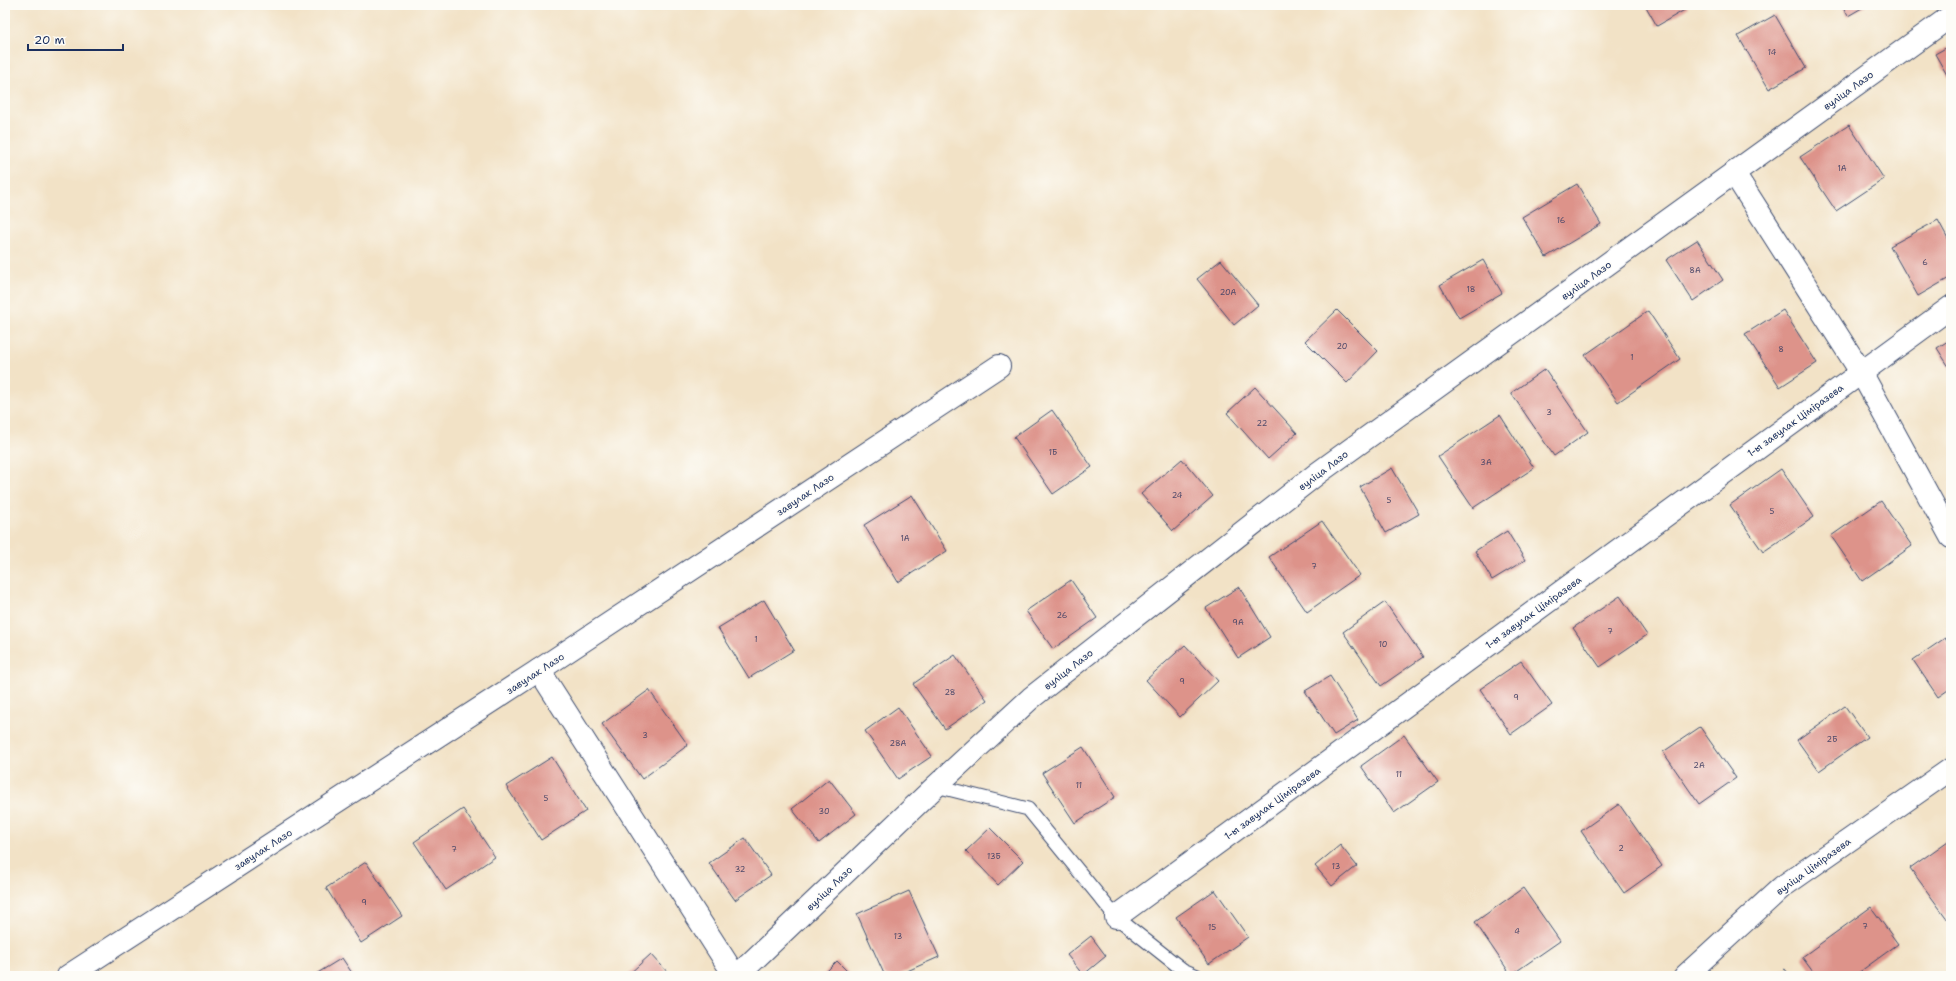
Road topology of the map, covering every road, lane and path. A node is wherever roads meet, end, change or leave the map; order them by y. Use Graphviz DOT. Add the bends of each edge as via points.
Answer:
graph roads {
  1 [pos="1951,16"];
  2 [pos="1734,173"];
  3 [pos="1951,307"];
  4 [pos="999,366"];
  5 [pos="1862,372"];
  6 [pos="1951,537"];
  7 [pos="539,670"];
  8 [pos="1951,769"];
  9 [pos="936,786"];
  10 [pos="1116,917"];
  11 [pos="68,976"];
  12 [pos="736,976"];
  13 [pos="1197,976"];
  14 [pos="1685,976"];
  1 -- 2 [label="street, вуліца Лазо"];
  2 -- 5 [label="street"];
  2 -- 9 [label="street, вуліца Лазо" via="1311,478 1031,698"];
  3 -- 5 [label="street, 1-ы завулак Ціміразева"];
  4 -- 7 [label="street, завулак Лазо"];
  5 -- 6 [label="street"];
  5 -- 10 [label="street, 1-ы завулак Ціміразева"];
  7 -- 11 [label="street, завулак Лазо"];
  7 -- 12 [label="street"];
  8 -- 14 [label="street, вуліца Ціміразева" via="1782,887"];
  9 -- 10 [label="lane" via="1028,809"];
  9 -- 12 [label="street, вуліца Лазо"];
  10 -- 13 [label="lane" via="1183,970"];
}
